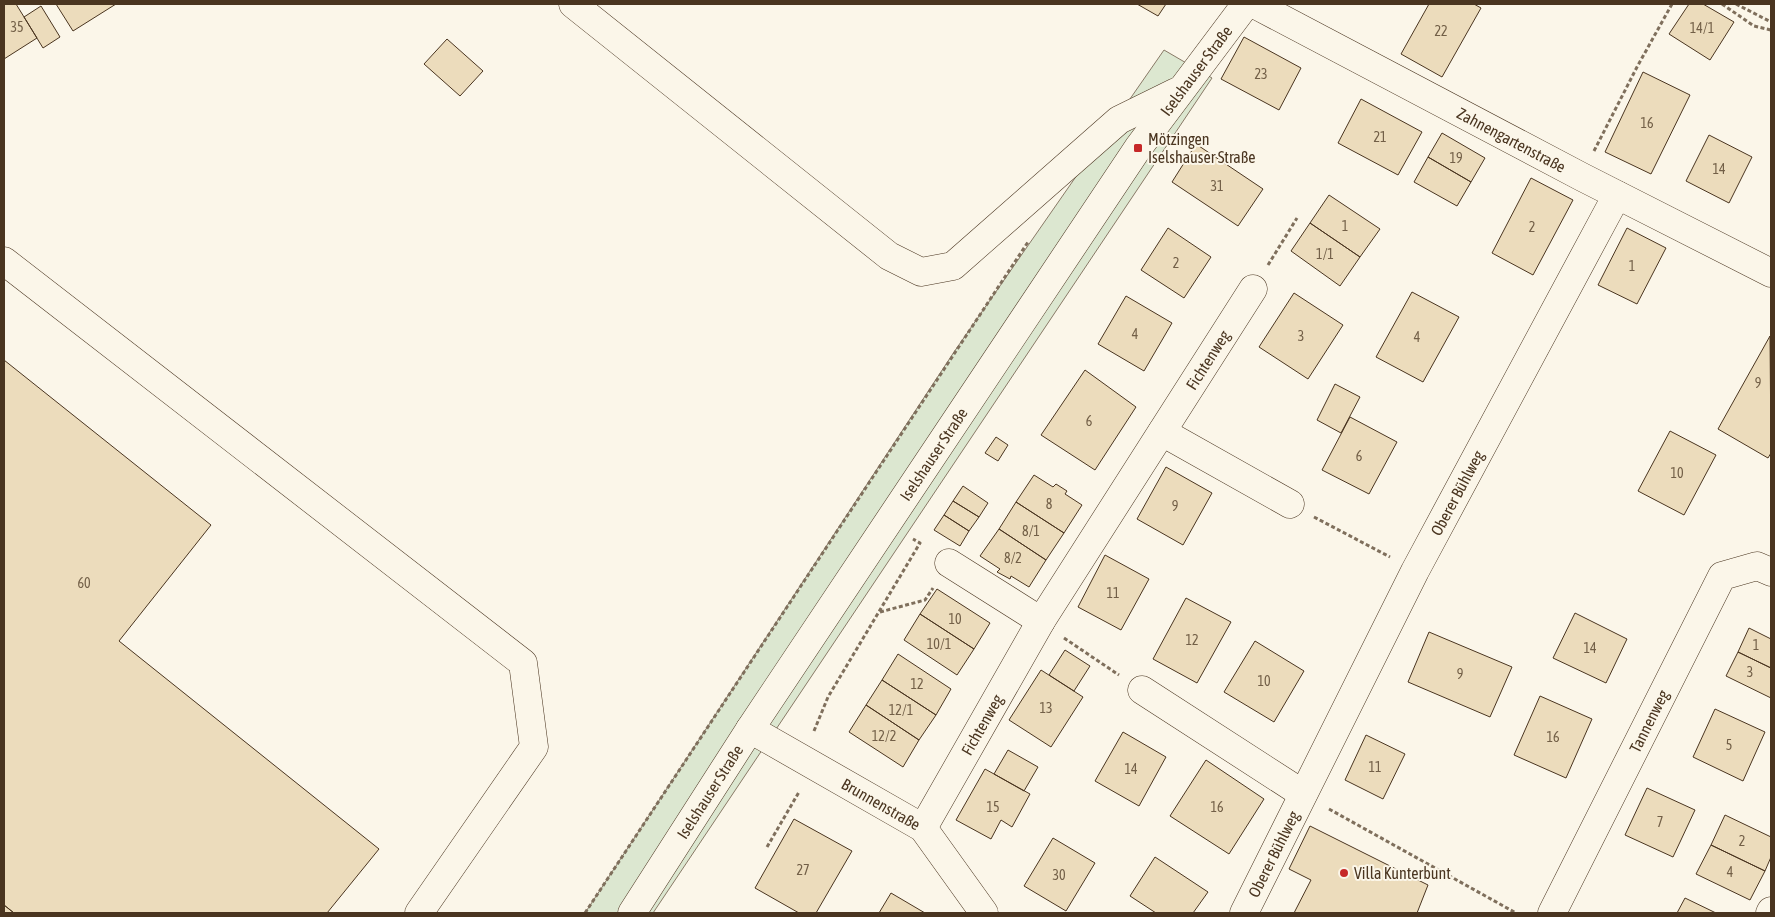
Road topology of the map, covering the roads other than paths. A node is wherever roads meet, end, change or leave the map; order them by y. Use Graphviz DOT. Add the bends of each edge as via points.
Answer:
graph roads {
  1 [pos="573,4"];
  2 [pos="1246,4"];
  3 [pos="1254,4"];
  4 [pos="1180,90"];
  5 [pos="1617,195"];
  6 [pos="4,261"];
  7 [pos="1771,273"];
  8 [pos="1252,289"];
  9 [pos="1162,432"];
  10 [pos="1290,504"];
  11 [pos="950,564"];
  12 [pos="1771,572"];
  13 [pos="1042,621"];
  14 [pos="1142,690"];
  15 [pos="750,729"];
  16 [pos="1303,794"];
  17 [pos="923,828"];
  18 [pos="419,913"];
  19 [pos="632,913"];
  20 [pos="984,913"];
  21 [pos="1244,913"];
  22 [pos="1552,913"];
  1 -- 4 [label="street" via="889,256 921,272 953,266 1120,120"];
  2 -- 4 [label="street, Iselshauser Straße"];
  3 -- 5 [label="street, Zahnengartenstraße"];
  4 -- 15 [label="street, Iselshauser Straße"];
  5 -- 7 [label="street, Zahnengartenstraße"];
  5 -- 16 [label="street, Oberer Bühlweg" via="1415,571"];
  6 -- 18 [label="street" via="522,663 534,747"];
  8 -- 9 [label="street, Fichtenweg"];
  9 -- 10 [label="street"];
  9 -- 13 [label="street, Fichtenweg"];
  11 -- 13 [label="street"];
  12 -- 22 [label="street, Tannenweg" via="1757,566 1722,576"];
  13 -- 17 [label="street, Fichtenweg"];
  14 -- 16 [label="street, Oberer Bühlweg"];
  15 -- 17 [label="street, Brunnenstraße"];
  15 -- 19 [label="street, Iselshauser Straße"];
  16 -- 21 [label="street, Oberer Bühlweg"];
  17 -- 20 [label="street, Brunnenstraße"];
}
